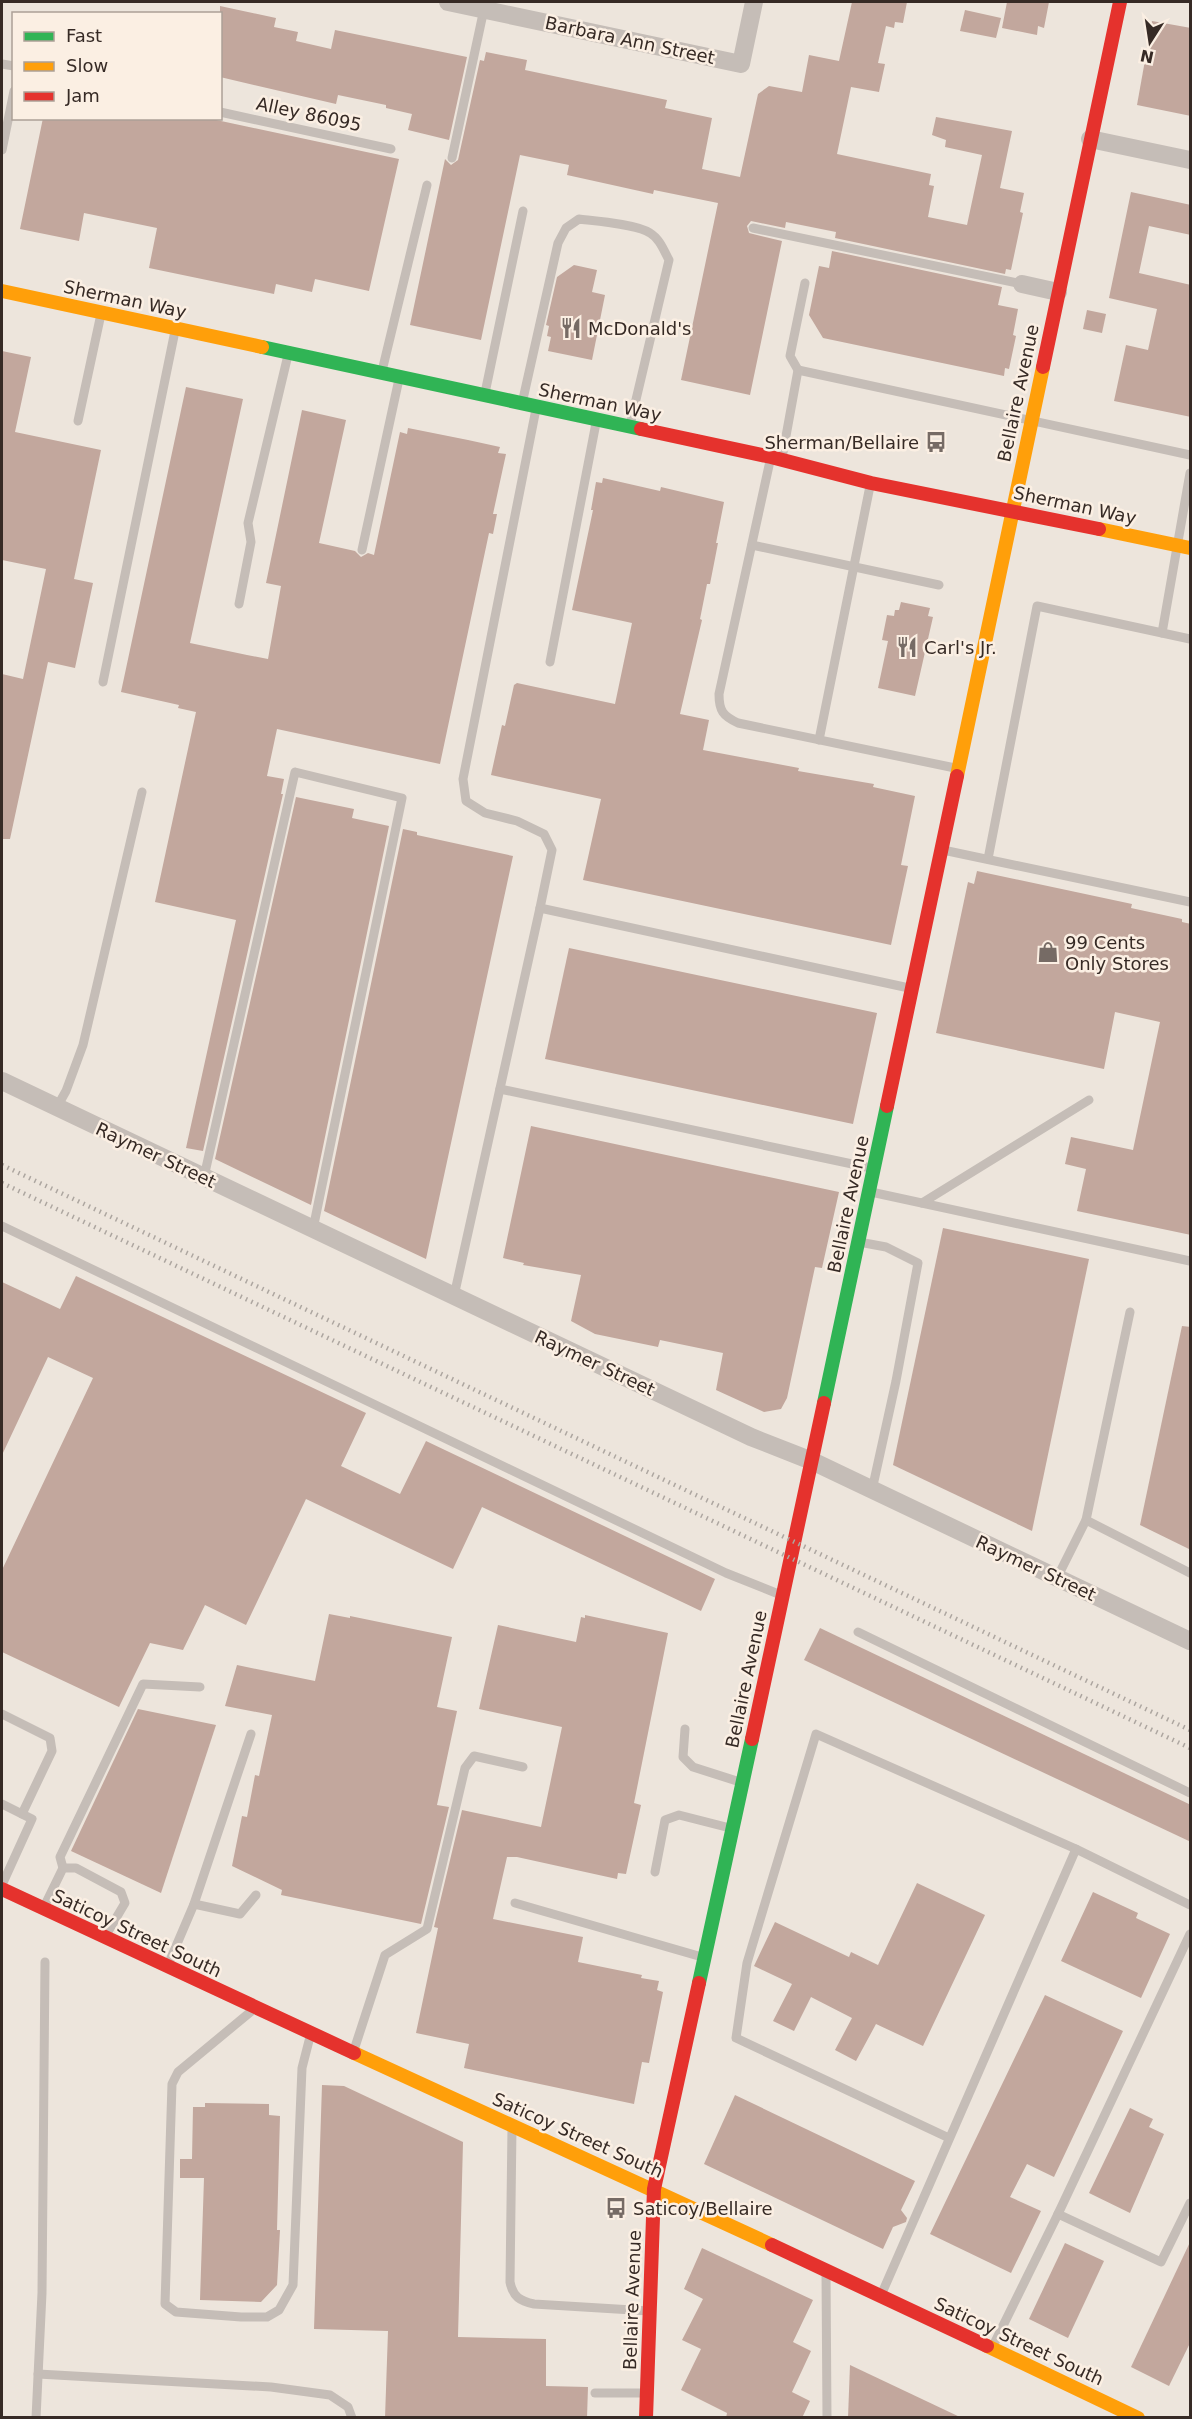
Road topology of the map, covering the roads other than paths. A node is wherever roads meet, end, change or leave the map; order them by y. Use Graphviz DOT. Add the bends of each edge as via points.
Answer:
graph roads {
  1 [pos="448,2"];
  2 [pos="754,2"];
  3 [pos="1120,2"];
  4 [pos="484,9"];
  5 [pos="12,102"];
  6 [pos="222,112"];
  7 [pos="1090,139"];
  8 [pos="391,149"];
  9 [pos="2,150"];
  10 [pos="452,158"];
  11 [pos="1191,160"];
  12 [pos="427,185"];
  13 [pos="523,211"];
  14 [pos="753,228"];
  15 [pos="805,283"];
  16 [pos="1022,285"];
  17 [pos="2,291"];
  18 [pos="1058,292"];
  19 [pos="101,312"];
  20 [pos="175,328"];
  21 [pos="288,353"];
  22 [pos="798,370"];
  23 [pos="381,373"];
  24 [pos="399,377"];
  25 [pos="484,395"];
  26 [pos="522,404"];
  27 [pos="536,407"];
  28 [pos="596,420"];
  29 [pos="78,421"];
  30 [pos="1031,421"];
  31 [pos="630,427"];
  32 [pos="1191,455"];
  33 [pos="776,459"];
  34 [pos="1191,473"];
  35 [pos="871,483"];
  36 [pos="1012,510"];
  37 [pos="752,545"];
  38 [pos="1184,546"];
  39 [pos="362,550"];
  40 [pos="854,566"];
  41 [pos="939,585"];
  42 [pos="239,604"];
  43 [pos="1162,633"];
  44 [pos="1191,639"];
  45 [pos="550,662"];
  46 [pos="103,682"];
  47 [pos="819,740"];
  48 [pos="958,769"];
  49 [pos="142,792"];
  50 [pos="940,850"];
  51 [pos="988,860"];
  52 [pos="1191,902"];
  53 [pos="540,908"];
  54 [pos="911,988"];
  55 [pos="2,1081"];
  56 [pos="500,1089"];
  57 [pos="1089,1100"];
  58 [pos="57,1107"];
  59 [pos="874,1169"];
  60 [pos="204,1178"];
  61 [pos="869,1192"];
  62 [pos="922,1203"];
  63 [pos="2,1226"];
  64 [pos="313,1229"];
  65 [pos="858,1242"];
  66 [pos="1191,1261"];
  67 [pos="454,1296"];
  68 [pos="1130,1312"];
  69 [pos="812,1461"];
  70 [pos="872,1490"];
  71 [pos="1086,1520"];
  72 [pos="1191,1573"];
  73 [pos="1058,1578"];
  74 [pos="783,1596"];
  75 [pos="858,1632"];
  76 [pos="1191,1641"];
  77 [pos="200,1687"];
  78 [pos="2,1714"];
  79 [pos="685,1729"];
  80 [pos="250,1734"];
  81 [pos="523,1767"];
  82 [pos="742,1783"];
  83 [pos="1191,1793"];
  84 [pos="2,1804"];
  85 [pos="22,1814"];
  86 [pos="732,1828"];
  87 [pos="1076,1849"];
  88 [pos="63,1868"];
  89 [pos="656,1872"];
  90 [pos="2,1887"];
  91 [pos="256,1895"];
  92 [pos="515,1903"];
  93 [pos="194,1904"];
  94 [pos="1191,1905"];
  95 [pos="43,1909"];
  96 [pos="1191,1934"];
  97 [pos="105,1938"];
  98 [pos="704,1958"];
  99 [pos="45,1962"];
  100 [pos="168,1967"];
  101 [pos="256,2008"];
  102 [pos="311,2033"];
  103 [pos="353,2053"];
  104 [pos="512,2124"];
  105 [pos="949,2138"];
  106 [pos="654,2188"];
  107 [pos="1191,2203"];
  108 [pos="1058,2214"];
  109 [pos="826,2270"];
  110 [pos="881,2296"];
  111 [pos="650,2311"];
  112 [pos="992,2348"];
  113 [pos="38,2374"];
  114 [pos="595,2393"];
  115 [pos="647,2393"];
  116 [pos="36,2418"];
  117 [pos="352,2418"];
  118 [pos="646,2418"];
  119 [pos="826,2418"];
  120 [pos="1138,2418"];
  1 -- 4 [label="street, Barbara Ann Street"];
  2 -- 4 [label="street, Barbara Ann Street" via="741,64"];
  3 -- 7 [label="street, Bellaire Avenue"];
  4 -- 10 [label="lane"];
  5 -- 9 [label="lane"];
  6 -- 8 [label="lane, Alley 86095"];
  7 -- 11 [label="street"];
  7 -- 18 [label="street, Bellaire Avenue"];
  12 -- 23 [label="lane"];
  13 -- 25 [label="lane"];
  14 -- 16 [label="lane"];
  15 -- 22 [label="lane" via="790,356"];
  16 -- 18 [label="street"];
  17 -- 19 [label="street, Sherman Way"];
  18 -- 30 [label="street, Bellaire Avenue"];
  19 -- 20 [label="street, Sherman Way"];
  19 -- 29 [label="lane"];
  20 -- 21 [label="street, Sherman Way"];
  20 -- 46 [label="lane"];
  21 -- 23 [label="street, Sherman Way"];
  21 -- 42 [label="lane" via="248,523 251,542"];
  22 -- 30 [label="lane"];
  22 -- 33 [label="lane"];
  23 -- 24 [label="street, Sherman Way"];
  24 -- 25 [label="street, Sherman Way"];
  24 -- 39 [label="lane"];
  25 -- 26 [label="street, Sherman Way"];
  26 -- 27 [label="street, Sherman Way"];
  26 -- 31 [label="lane" via="558,243 566,228 579,219 612,223 650,232 669,260"];
  27 -- 28 [label="street, Sherman Way"];
  27 -- 53 [label="lane" via="463,778 466,801 485,813 517,820 544,834 552,850"];
  28 -- 31 [label="street, Sherman Way"];
  28 -- 45 [label="lane"];
  30 -- 32 [label="lane"];
  30 -- 36 [label="street, Bellaire Avenue"];
  31 -- 33 [label="street, Sherman Way"];
  33 -- 35 [label="street, Sherman Way"];
  33 -- 37 [label="lane"];
  34 -- 38 [label="lane"];
  35 -- 36 [label="street, Sherman Way"];
  35 -- 40 [label="lane"];
  36 -- 38 [label="street, Sherman Way"];
  36 -- 48 [label="street, Bellaire Avenue"];
  37 -- 40 [label="lane"];
  37 -- 47 [label="lane" via="719,709 738,723"];
  38 -- 43 [label="lane"];
  40 -- 41 [label="lane"];
  40 -- 47 [label="lane"];
  43 -- 44 [label="lane"];
  43 -- 51 [label="lane" via="1037,606"];
  47 -- 48 [label="lane"];
  48 -- 50 [label="street, Bellaire Avenue"];
  49 -- 58 [label="lane" via="83,1045"];
  50 -- 51 [label="lane"];
  50 -- 54 [label="street, Bellaire Avenue"];
  51 -- 52 [label="lane"];
  53 -- 54 [label="lane"];
  53 -- 56 [label="lane"];
  54 -- 59 [label="street, Bellaire Avenue"];
  55 -- 58 [label="street, Raymer Street"];
  56 -- 59 [label="lane"];
  56 -- 67 [label="lane"];
  57 -- 62 [label="lane"];
  58 -- 60 [label="street, Raymer Street"];
  59 -- 61 [label="street, Bellaire Avenue"];
  60 -- 64 [label="street, Raymer Street"];
  60 -- 64 [label="lane" via="295,772 402,798"];
  61 -- 62 [label="lane"];
  61 -- 65 [label="street, Bellaire Avenue"];
  62 -- 66 [label="lane"];
  63 -- 74 [label="lane" via="715,1568"];
  64 -- 67 [label="street, Raymer Street"];
  65 -- 69 [label="street, Bellaire Avenue"];
  65 -- 70 [label="lane" via="886,1247 918,1263"];
  67 -- 69 [label="street, Raymer Street" via="751,1437"];
  68 -- 71 [label="lane"];
  69 -- 70 [label="street, Raymer Street"];
  69 -- 74 [label="street, Bellaire Avenue"];
  70 -- 73 [label="street, Raymer Street"];
  71 -- 72 [label="lane"];
  71 -- 73 [label="lane"];
  73 -- 76 [label="street, Raymer Street"];
  74 -- 82 [label="street, Bellaire Avenue"];
  75 -- 83 [label="lane"];
  77 -- 88 [label="lane" via="143,1684 60,1857"];
  78 -- 85 [label="lane" via="50,1738 52,1751"];
  79 -- 82 [label="lane" via="683,1756 693,1767"];
  80 -- 93 [label="lane"];
  81 -- 103 [label="lane" via="474,1756 465,1768 427,1929 385,1955"];
  82 -- 86 [label="street, Bellaire Avenue"];
  84 -- 85 [label="lane"];
  85 -- 90 [label="lane" via="32,1820"];
  86 -- 89 [label="lane" via="679,1815 665,1820"];
  86 -- 98 [label="street, Bellaire Avenue"];
  87 -- 94 [label="lane"];
  87 -- 105 [label="lane"];
  87 -- 105 [label="lane" via="816,1734 747,1963 736,2038"];
  88 -- 95 [label="lane"];
  88 -- 97 [label="lane" via="76,1868 122,1892 125,1903"];
  90 -- 95 [label="street, Saticoy Street South"];
  91 -- 93 [label="lane" via="240,1914"];
  92 -- 98 [label="lane"];
  93 -- 100 [label="lane"];
  95 -- 97 [label="street, Saticoy Street South"];
  96 -- 108 [label="lane"];
  97 -- 100 [label="street, Saticoy Street South"];
  98 -- 106 [label="street, Bellaire Avenue"];
  99 -- 113 [label="lane"];
  100 -- 101 [label="street, Saticoy Street South"];
  101 -- 102 [label="street, Saticoy Street South"];
  101 -- 102 [label="lane" via="178,2072 171,2084 165,2304 176,2312 267,2317 279,2310 293,2285 302,2068"];
  102 -- 103 [label="street, Saticoy Street South"];
  103 -- 104 [label="street, Saticoy Street South"];
  104 -- 106 [label="street, Saticoy Street South"];
  104 -- 111 [label="lane" via="512,2293 520,2301 534,2304"];
  105 -- 110 [label="lane"];
  106 -- 109 [label="street, Saticoy Street South"];
  106 -- 111 [label="street, Bellaire Avenue"];
  107 -- 108 [label="lane" via="1161,2262"];
  108 -- 112 [label="lane"];
  109 -- 110 [label="street, Saticoy Street South"];
  109 -- 119 [label="lane"];
  110 -- 112 [label="street, Saticoy Street South"];
  111 -- 115 [label="street, Bellaire Avenue"];
  112 -- 120 [label="street, Saticoy Street South"];
  113 -- 116 [label="lane"];
  113 -- 117 [label="lane" via="271,2387 330,2395 348,2407"];
  114 -- 115 [label="lane"];
  115 -- 118 [label="street, Bellaire Avenue"];
}
